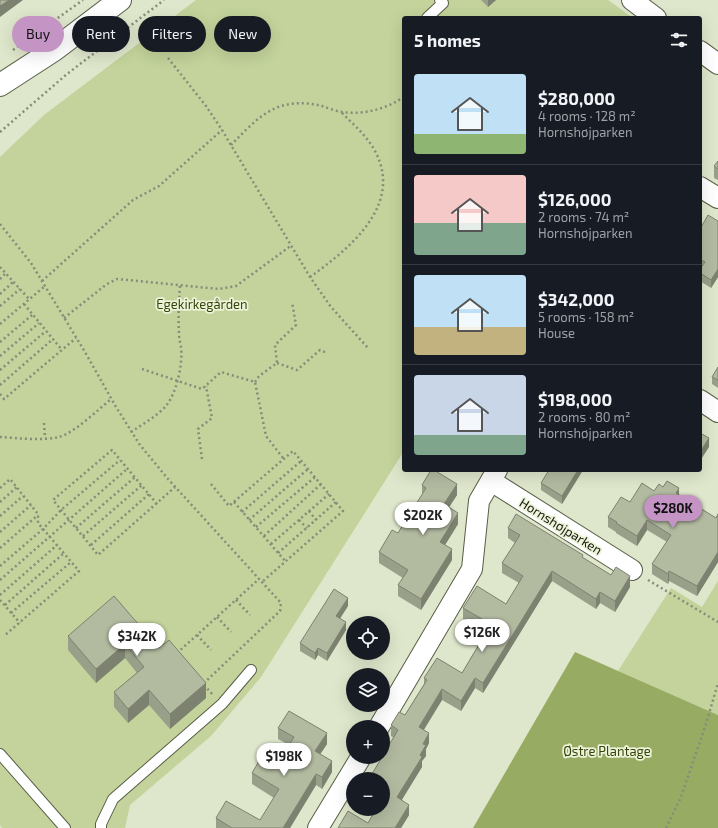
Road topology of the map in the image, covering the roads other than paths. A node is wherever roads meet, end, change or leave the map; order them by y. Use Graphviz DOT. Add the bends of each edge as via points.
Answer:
graph roads {
  1 [pos="120,0"];
  2 [pos="440,0"];
  3 [pos="632,0"];
  4 [pos="429,16"];
  5 [pos="653,16"];
  6 [pos="64,42"];
  7 [pos="51,52"];
  8 [pos="52,52"];
  9 [pos="702,52"];
  10 [pos="718,64"];
  11 [pos="0,85"];
  12 [pos="0,102"];
  13 [pos="702,188"];
  14 [pos="718,198"];
  15 [pos="702,401"];
  16 [pos="718,412"];
  17 [pos="494,475"];
  18 [pos="632,570"];
  19 [pos="251,670"];
  20 [pos="383,720"];
  21 [pos="0,754"];
  22 [pos="357,764"];
  23 [pos="65,828"];
  24 [pos="101,828"];
  25 [pos="318,828"];
  1 -- 6 [label="main road"];
  2 -- 4 [label="lane" via="443,4"];
  3 -- 5 [label="street"];
  7 -- 11 [label="main road"];
  8 -- 12 [label="main road"];
  9 -- 10 [label="street"];
  13 -- 14 [label="street"];
  15 -- 16 [label="street"];
  17 -- 18 [label="street, Hornshøjparken"];
  17 -- 20 [label="street, Hornshøjparken" via="479,501 472,569"];
  19 -- 24 [label="lane" via="222,704 113,799"];
  21 -- 23 [label="lane"];
  22 -- 25 [label="street"];
}
